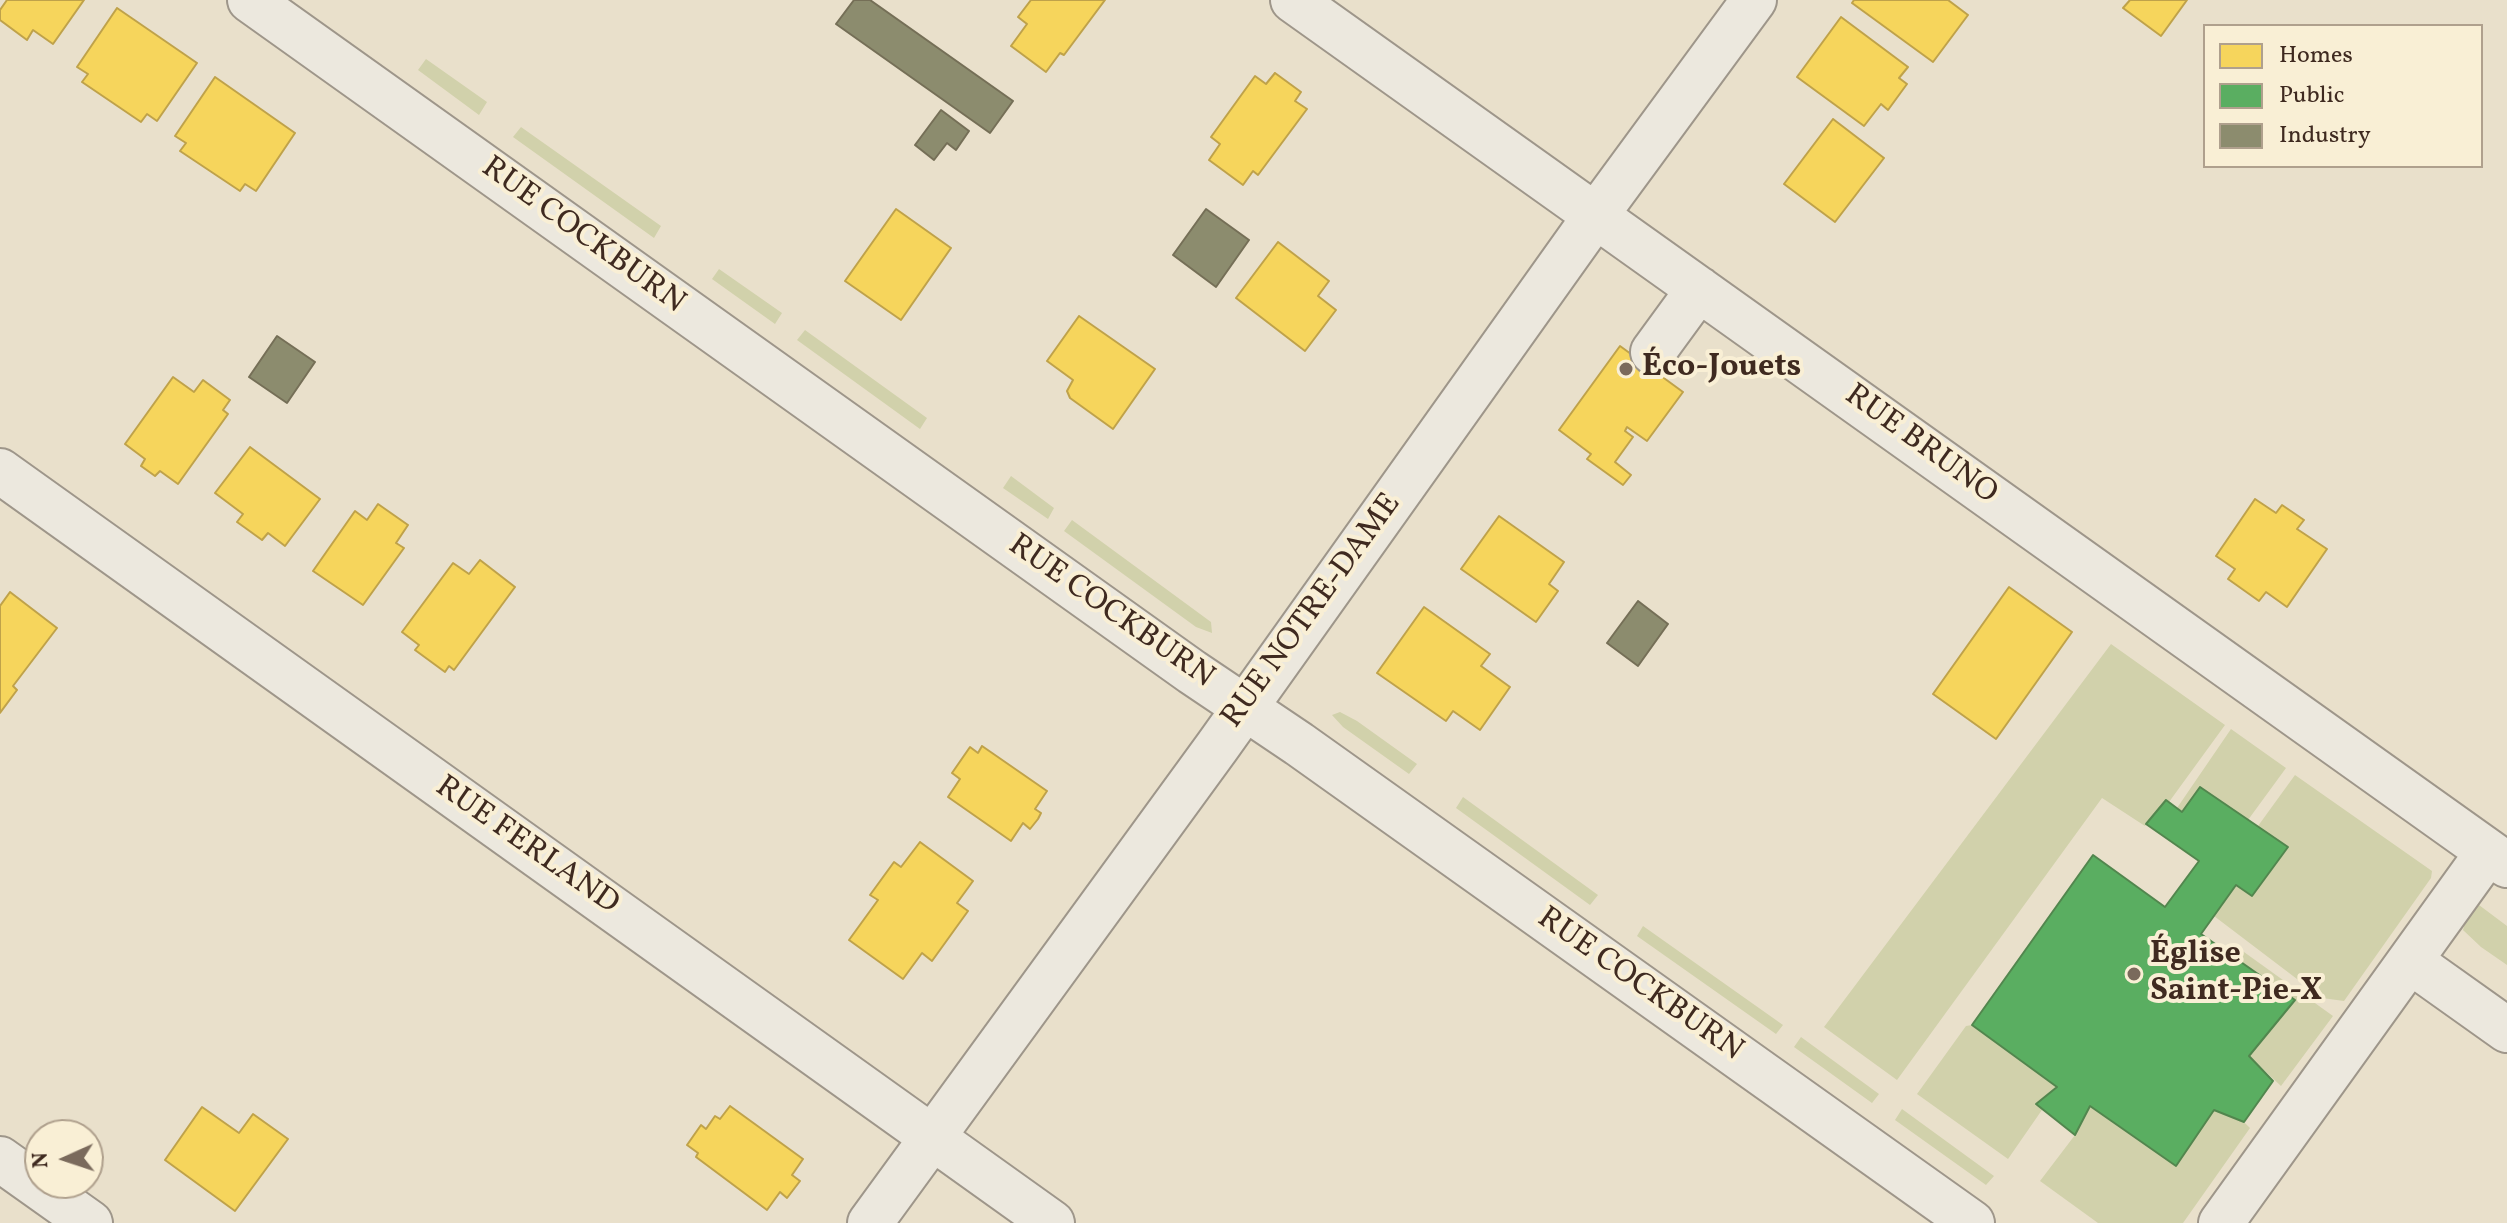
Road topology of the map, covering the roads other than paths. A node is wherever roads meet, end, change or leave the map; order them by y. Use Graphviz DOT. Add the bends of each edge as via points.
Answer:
graph roads {
  1 [pos="250,0"];
  2 [pos="1293,0"];
  3 [pos="1754,0"];
  4 [pos="1596,215"];
  5 [pos="1699,289"];
  6 [pos="1653,352"];
  7 [pos="0,471"];
  8 [pos="1245,707"];
  9 [pos="2498,859"];
  10 [pos="2410,961"];
  11 [pos="2507,1030"];
  12 [pos="933,1137"];
  13 [pos="0,1159"];
  14 [pos="90,1223"];
  15 [pos="870,1223"];
  16 [pos="1052,1223"];
  17 [pos="1972,1223"];
  18 [pos="2221,1223"];
  1 -- 8 [label="street, RUE COCKBURN"];
  2 -- 4 [label="street, RUE BRUNO"];
  3 -- 4 [label="street, RUE NOTRE-DAME"];
  4 -- 5 [label="street, RUE BRUNO"];
  4 -- 8 [label="street, RUE NOTRE-DAME"];
  5 -- 6 [label="street"];
  5 -- 9 [label="street, RUE BRUNO"];
  7 -- 12 [label="street, RUE FERLAND"];
  8 -- 12 [label="street, RUE NOTRE-DAME"];
  8 -- 17 [label="street, RUE COCKBURN"];
  9 -- 10 [label="street"];
  10 -- 11 [label="street"];
  10 -- 18 [label="street"];
  12 -- 15 [label="street, RUE NOTRE-DAME"];
  12 -- 16 [label="street, RUE FERLAND"];
  13 -- 14 [label="street"];
}
